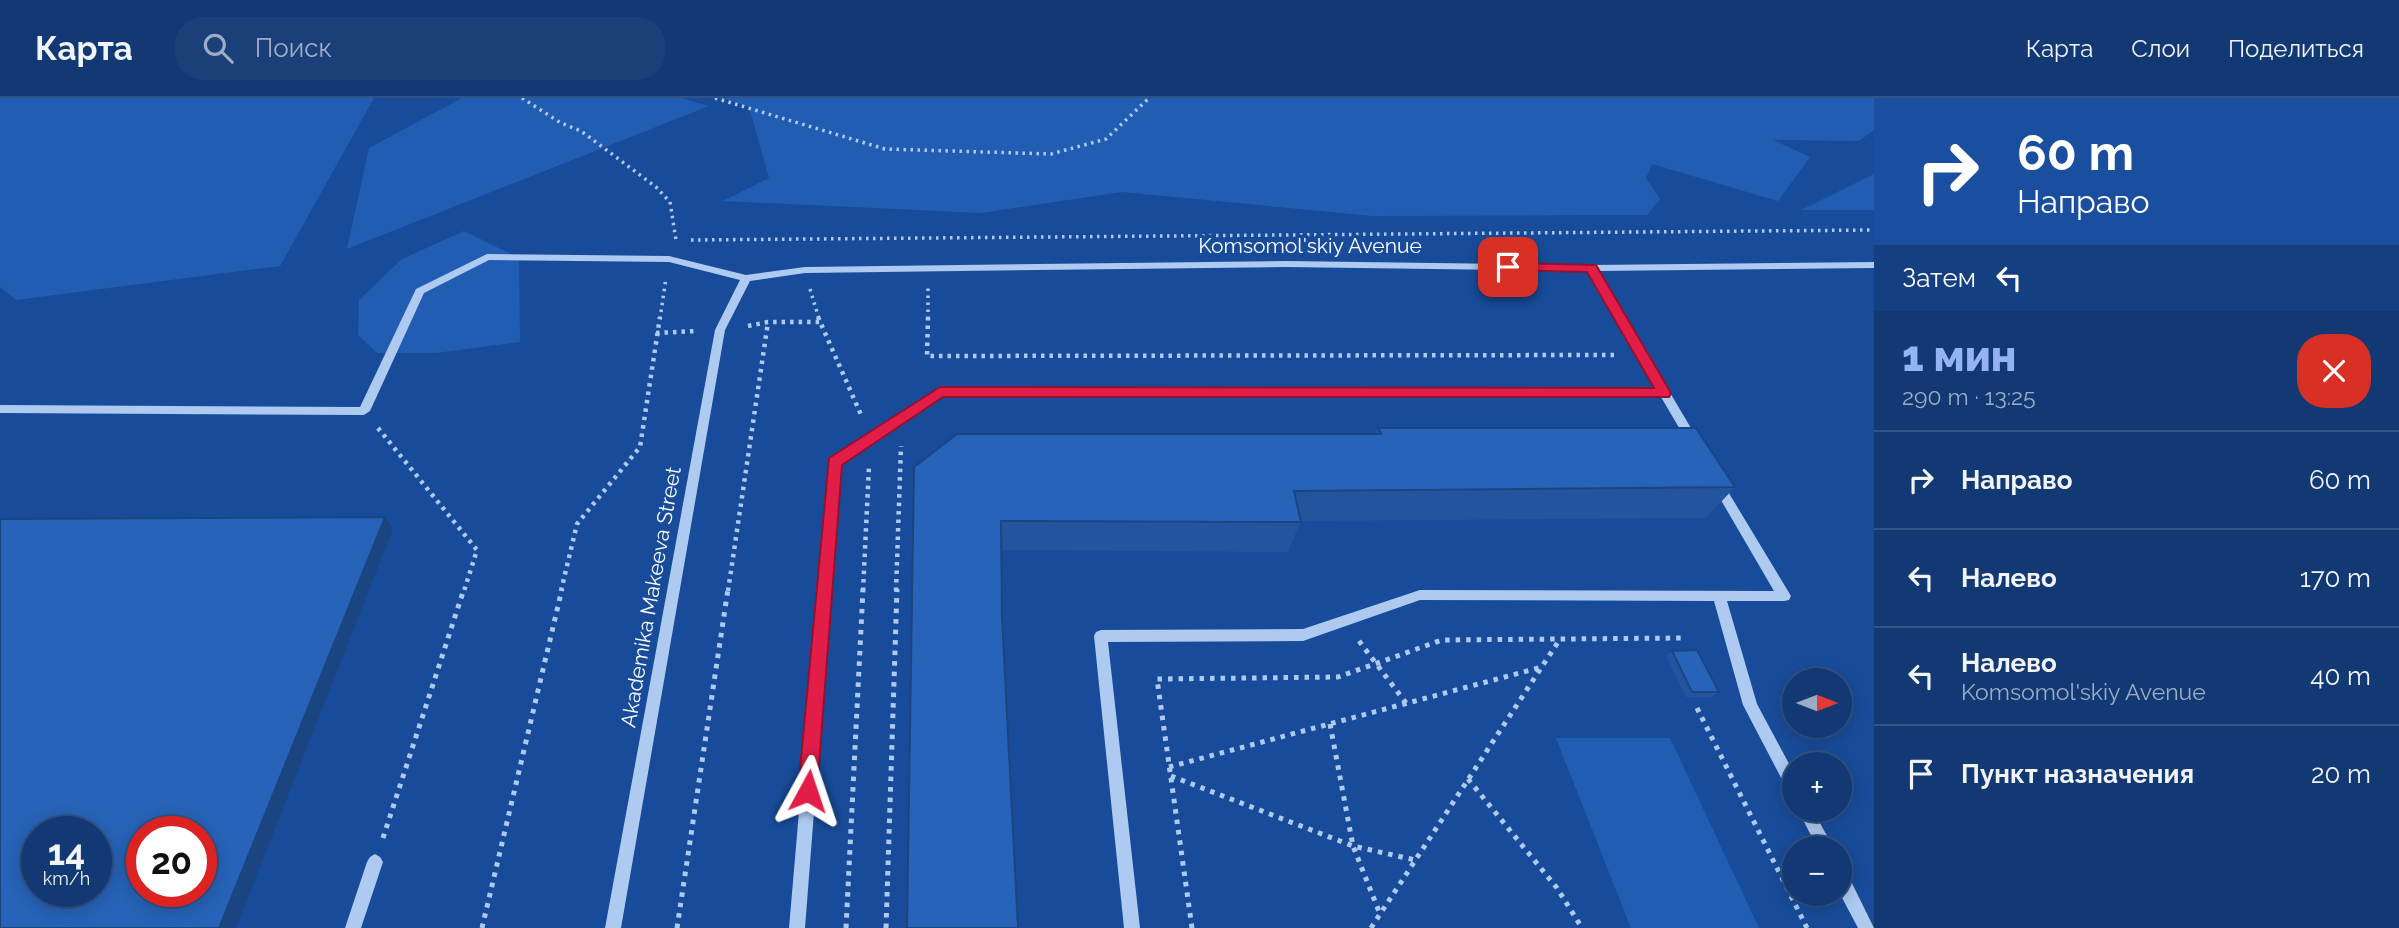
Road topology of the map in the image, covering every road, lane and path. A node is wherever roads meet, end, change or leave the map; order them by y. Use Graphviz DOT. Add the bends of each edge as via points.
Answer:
graph roads {
  1 [pos="522,98"];
  2 [pos="715,98"];
  3 [pos="1149,98"];
  4 [pos="1874,230"];
  5 [pos="676,239"];
  6 [pos="669,259"];
  7 [pos="1874,265"];
  8 [pos="1591,268"];
  9 [pos="746,278"];
  10 [pos="928,284"];
  11 [pos="768,322"];
  12 [pos="820,323"];
  13 [pos="1643,355"];
  14 [pos="1664,393"];
  15 [pos="0,409"];
  16 [pos="365,411"];
  17 [pos="901,417"];
  18 [pos="871,436"];
  19 [pos="1719,596"];
  20 [pos="1343,621"];
  21 [pos="1561,638"];
  22 [pos="1681,638"];
  23 [pos="1376,663"];
  24 [pos="1542,667"];
  25 [pos="1406,703"];
  26 [pos="1697,708"];
  27 [pos="1330,724"];
  28 [pos="1782,765"];
  29 [pos="1169,767"];
  30 [pos="1170,776"];
  31 [pos="1468,779"];
  32 [pos="1353,846"];
  33 [pos="1415,860"];
  34 [pos="375,862"];
  35 [pos="1852,900"];
  36 [pos="1380,914"];
  37 [pos="353,928"];
  38 [pos="481,928"];
  39 [pos="613,928"];
  40 [pos="677,928"];
  41 [pos="797,928"];
  42 [pos="846,928"];
  43 [pos="886,928"];
  44 [pos="1132,928"];
  45 [pos="1192,928"];
  46 [pos="1371,928"];
  47 [pos="1582,928"];
  48 [pos="1807,928"];
  49 [pos="1867,928"];
  1 -- 5 [label="path" via="581,131 656,187 670,202"];
  2 -- 3 [label="path" via="885,149 1051,154 1106,139"];
  4 -- 5 [label="path"];
  5 -- 6 [label="path"];
  6 -- 9 [label="street"];
  6 -- 16 [label="street" via="487,257 476,262 420,291"];
  6 -- 38 [label="path" via="640,447 577,524"];
  7 -- 8 [label="street, Komsomol'skiy Avenue"];
  8 -- 9 [label="street, Komsomol'skiy Avenue" via="1285,264 805,270"];
  8 -- 13 [label="street"];
  9 -- 39 [label="street, Akademika Makeeva Street" via="720,330"];
  10 -- 13 [label="path" via="927,356"];
  11 -- 40 [label="path"];
  12 -- 18 [label="path"];
  13 -- 14 [label="street"];
  14 -- 17 [label="street" via="940,392"];
  14 -- 19 [label="street" via="1784,596"];
  15 -- 16 [label="street"];
  16 -- 34 [label="path" via="477,550"];
  17 -- 18 [label="street"];
  17 -- 43 [label="path"];
  18 -- 41 [label="street" via="835,462"];
  18 -- 42 [label="path"];
  19 -- 20 [label="street" via="1420,595"];
  19 -- 28 [label="street" via="1750,705"];
  20 -- 23 [label="path"];
  20 -- 44 [label="street" via="1303,635 1101,636"];
  21 -- 22 [label="path"];
  21 -- 23 [label="path" via="1442,639"];
  21 -- 24 [label="path"];
  23 -- 25 [label="path"];
  23 -- 29 [label="path" via="1338,677 1157,679"];
  24 -- 25 [label="path"];
  24 -- 31 [label="path"];
  25 -- 27 [label="path"];
  26 -- 48 [label="path"];
  27 -- 29 [label="path"];
  27 -- 32 [label="path"];
  29 -- 30 [label="path"];
  30 -- 32 [label="path"];
  30 -- 45 [label="path"];
  31 -- 33 [label="path"];
  31 -- 47 [label="path" via="1558,888"];
  32 -- 33 [label="path"];
  32 -- 36 [label="path"];
  33 -- 36 [label="path"];
  34 -- 37 [label="street"];
  35 -- 49 [label="lane"];
  36 -- 46 [label="path"];
}
